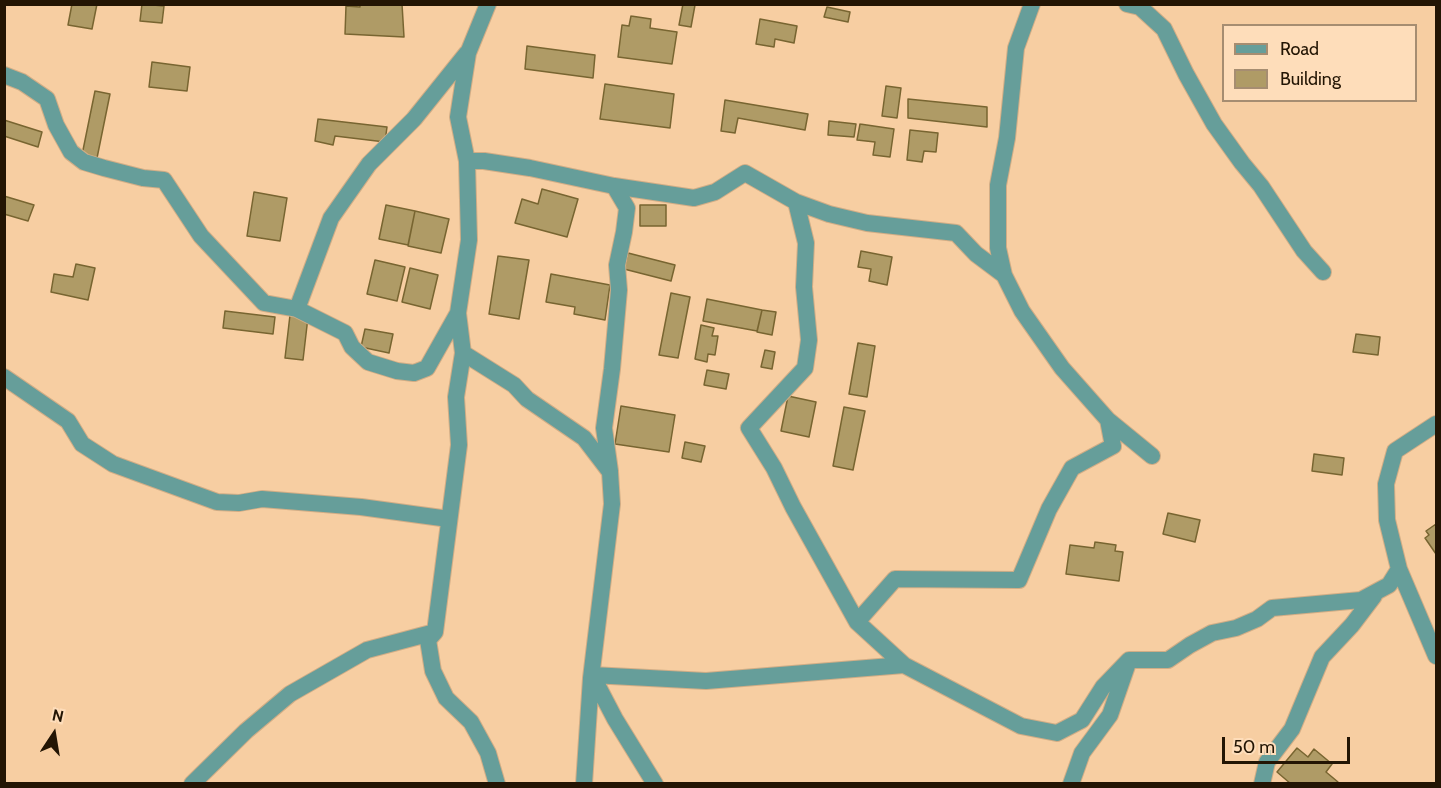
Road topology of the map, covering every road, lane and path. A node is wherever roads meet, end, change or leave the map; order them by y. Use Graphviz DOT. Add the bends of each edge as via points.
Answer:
graph roads {
  1 [pos="488,4"];
  2 [pos="1032,4"];
  3 [pos="1127,4"];
  4 [pos="468,53"];
  5 [pos="4,75"];
  6 [pos="467,161"];
  7 [pos="614,186"];
  8 [pos="796,202"];
  9 [pos="1323,272"];
  10 [pos="1004,275"];
  11 [pos="297,309"];
  12 [pos="458,313"];
  13 [pos="463,353"];
  14 [pos="4,377"];
  15 [pos="1108,420"];
  16 [pos="1437,424"];
  17 [pos="1152,456"];
  18 [pos="610,472"];
  19 [pos="449,519"];
  20 [pos="1399,569"];
  21 [pos="1377,593"];
  22 [pos="857,622"];
  23 [pos="435,632"];
  24 [pos="1437,656"];
  25 [pos="1129,660"];
  26 [pos="904,665"];
  27 [pos="591,677"];
  28 [pos="192,783"];
  29 [pos="497,783"];
  30 [pos="584,783"];
  31 [pos="655,783"];
  32 [pos="1071,783"];
  33 [pos="1262,783"];
  1 -- 4 [label="street"];
  2 -- 10 [label="street" via="1016,48 1008,138 998,185 998,248"];
  3 -- 9 [label="street" via="1140,8 1164,29 1214,124"];
  4 -- 6 [label="street" via="458,117"];
  4 -- 11 [label="street" via="414,120 369,164 331,218"];
  5 -- 11 [label="street" via="47,99 71,152 84,162 164,180 201,236 264,303"];
  6 -- 7 [label="street" via="530,168"];
  6 -- 12 [label="street" via="469,240"];
  7 -- 8 [label="street" via="694,198 715,192 745,173"];
  7 -- 18 [label="street" via="627,208 616,265 619,290 604,428"];
  8 -- 10 [label="street" via="867,223 956,233"];
  8 -- 22 [label="street" via="806,243 804,287 809,340 804,368 749,428"];
  10 -- 15 [label="street" via="1022,311 1062,368"];
  11 -- 12 [label="street" via="345,333 352,347 368,362 414,373 427,368"];
  12 -- 13 [label="street"];
  13 -- 18 [label="street" via="514,385 527,399 584,438"];
  13 -- 19 [label="street" via="456,397 459,445"];
  14 -- 19 [label="street" via="68,421 82,444 113,464 217,502 262,499"];
  15 -- 17 [label="street"];
  15 -- 22 [label="street" via="1113,446 1072,468 1049,509 1019,580 895,579"];
  16 -- 20 [label="street" via="1395,451 1386,484 1387,520"];
  18 -- 27 [label="street" via="612,504"];
  19 -- 23 [label="street"];
  20 -- 21 [label="street" via="1389,585"];
  20 -- 24 [label="street"];
  21 -- 25 [label="street" via="1343,603 1272,608 1257,620 1212,633 1168,660"];
  21 -- 33 [label="street" via="1322,657 1292,729 1267,762"];
  22 -- 26 [label="street"];
  23 -- 28 [label="street" via="367,650 290,694"];
  23 -- 29 [label="street" via="428,640 433,670 446,698 471,722 488,753"];
  25 -- 26 [label="street" via="1103,687 1082,720 1057,733 1021,726"];
  25 -- 32 [label="street" via="1110,715 1082,753"];
  26 -- 27 [label="street" via="706,681"];
  27 -- 30 [label="street"];
  27 -- 31 [label="street"];
}
